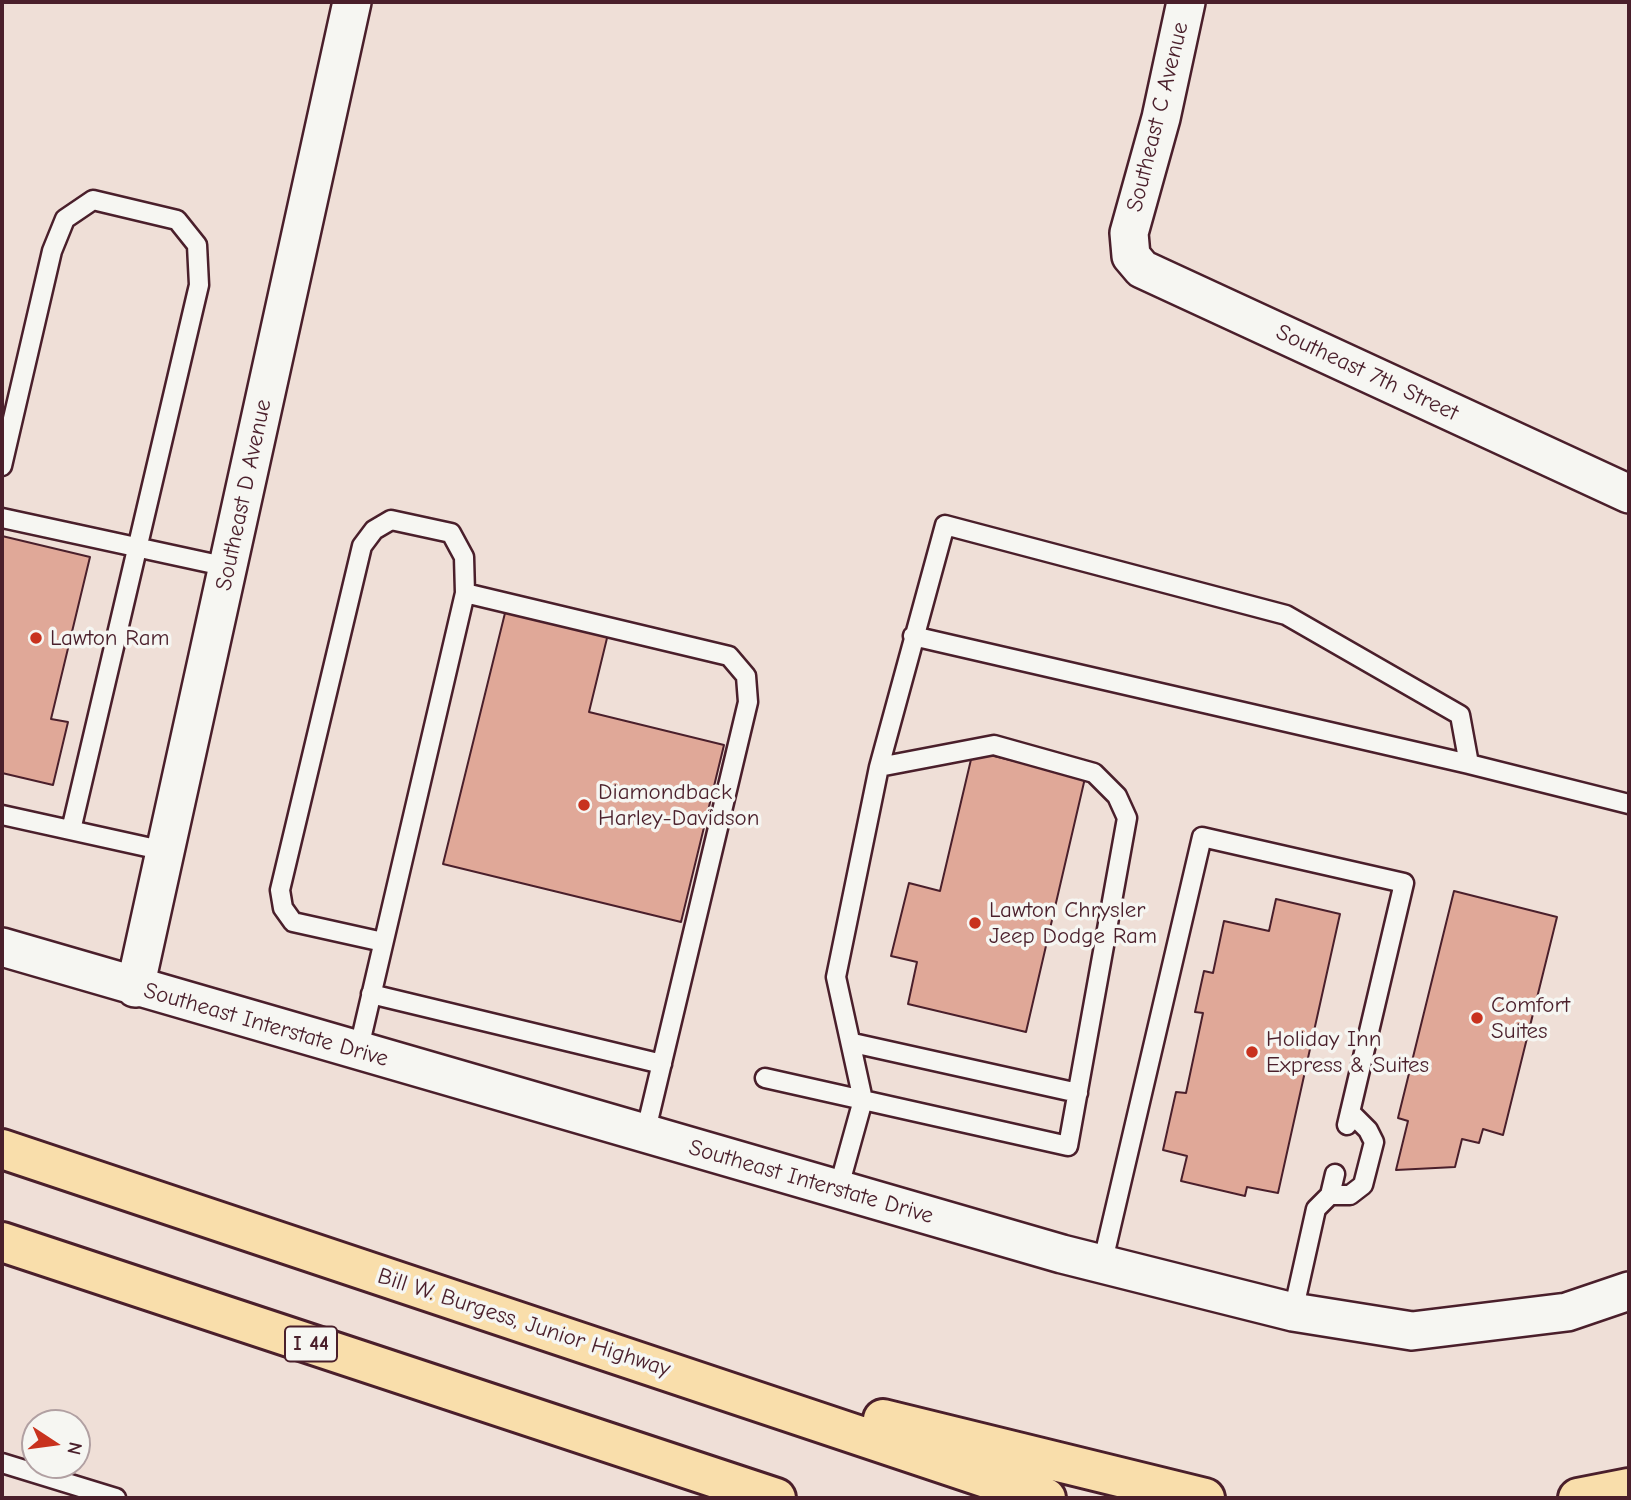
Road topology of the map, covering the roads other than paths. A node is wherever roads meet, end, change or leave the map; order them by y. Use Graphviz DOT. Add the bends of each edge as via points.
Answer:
graph roads {
  1 [pos="352,2"];
  2 [pos="1186,2"];
  3 [pos="1129,233"];
  4 [pos="2,466"];
  5 [pos="1629,494"];
  6 [pos="2,518"];
  7 [pos="138,547"];
  8 [pos="228,566"];
  9 [pos="465,593"];
  10 [pos="913,636"];
  11 [pos="1468,764"];
  12 [pos="879,767"];
  13 [pos="1629,804"];
  14 [pos="2,814"];
  15 [pos="71,830"];
  16 [pos="165,851"];
  17 [pos="383,942"];
  18 [pos="2,947"];
  19 [pos="135,988"];
  20 [pos="371,994"];
  21 [pos="853,1043"];
  22 [pos="358,1052"];
  23 [pos="662,1064"];
  24 [pos="765,1078"];
  25 [pos="1078,1093"];
  26 [pos="863,1100"];
  27 [pos="645,1134"];
  28 [pos="2,1149"];
  29 [pos="1335,1174"];
  30 [pos="838,1190"];
  31 [pos="1330,1195"];
  32 [pos="2,1242"];
  33 [pos="1102,1265"];
  34 [pos="1629,1290"];
  35 [pos="1293,1312"];
  36 [pos="626,1357"];
  37 [pos="621,1446"];
  38 [pos="2,1463"];
  39 [pos="1629,1488"];
  40 [pos="116,1498"];
  41 [pos="717,1498"];
  42 [pos="776,1498"];
  43 [pos="1046,1498"];
  44 [pos="1205,1498"];
  45 [pos="1578,1498"];
  1 -- 8 [label="street, Southeast D Avenue"];
  2 -- 3 [label="street, Southeast C Avenue" via="1161,118"];
  3 -- 5 [label="street, Southeast 7th Street" via="1131,256 1142,269"];
  4 -- 7 [label="lane" via="52,251 65,219 93,200 177,220 197,245 200,285"];
  6 -- 7 [label="lane"];
  7 -- 8 [label="lane"];
  7 -- 15 [label="lane"];
  8 -- 16 [label="street, Southeast D Avenue"];
  9 -- 17 [label="lane"];
  9 -- 17 [label="lane" via="464,557 451,533 391,520 374,530 362,546 281,890 283,908 293,922"];
  9 -- 23 [label="lane" via="729,656 746,676 748,702"];
  10 -- 11 [label="lane"];
  10 -- 11 [label="lane" via="944,525 1286,615 1460,715"];
  10 -- 12 [label="lane"];
  11 -- 13 [label="lane"];
  12 -- 21 [label="lane" via="836,977"];
  12 -- 25 [label="lane" via="994,745 1094,773 1117,796 1126,818"];
  14 -- 15 [label="lane"];
  15 -- 16 [label="lane"];
  16 -- 19 [label="street, Southeast D Avenue"];
  17 -- 20 [label="lane"];
  18 -- 19 [label="street, Southeast Interstate Drive"];
  19 -- 22 [label="street, Southeast Interstate Drive"];
  20 -- 22 [label="lane"];
  20 -- 23 [label="lane"];
  21 -- 25 [label="lane"];
  21 -- 26 [label="lane"];
  22 -- 27 [label="street, Southeast Interstate Drive"];
  23 -- 27 [label="lane"];
  24 -- 26 [label="lane"];
  25 -- 26 [label="lane" via="1068,1146"];
  26 -- 30 [label="lane"];
  27 -- 30 [label="street, Southeast Interstate Drive"];
  28 -- 36 [label="highway, Bill W. Burgess, Junior Highway"];
  29 -- 31 [label="lane"];
  30 -- 33 [label="street, Southeast Interstate Drive"];
  31 -- 33 [label="lane" via="1350,1195 1363,1185 1374,1142 1368,1130 1349,1119 1404,883 1202,836"];
  31 -- 35 [label="lane" via="1316,1209"];
  32 -- 37 [label="highway, I 44"];
  33 -- 35 [label="street, Southeast Interstate Drive"];
  34 -- 35 [label="street, Southeast Interstate Drive" via="1567,1312 1412,1331"];
  36 -- 43 [label="highway, Bill W. Burgess, Junior Highway"];
  36 -- 44 [label="highway"];
  37 -- 41 [label="highway"];
  37 -- 42 [label="highway, I 44"];
  38 -- 40 [label="lane"];
  39 -- 45 [label="highway"];
}
